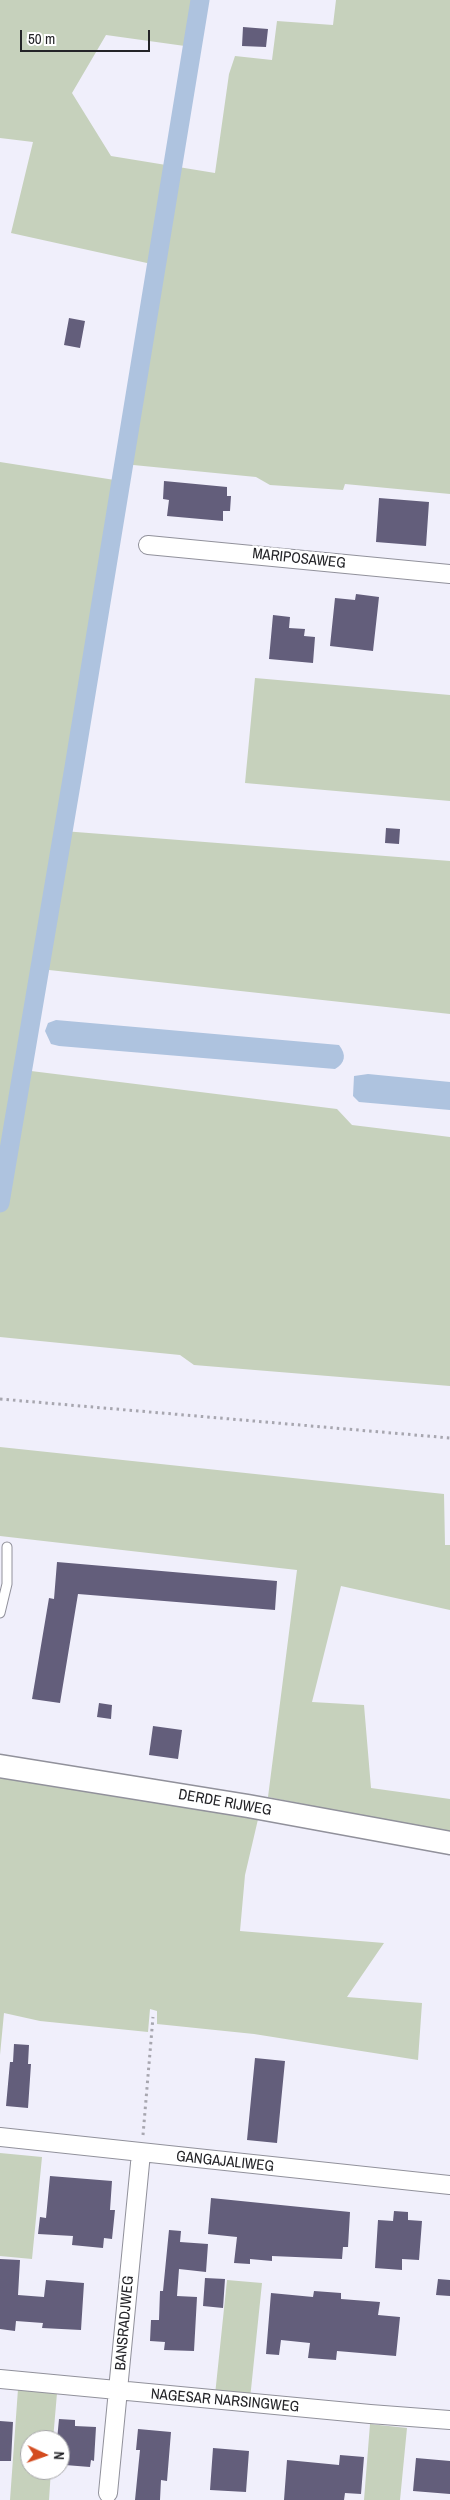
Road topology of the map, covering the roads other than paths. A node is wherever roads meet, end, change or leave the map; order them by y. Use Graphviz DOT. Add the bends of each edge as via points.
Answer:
graph roads {
  1 [pos="148,545"];
  2 [pos="450,574"];
  3 [pos="7,1548"];
  4 [pos="0,1613"];
  5 [pos="0,1766"];
  6 [pos="450,1843"];
  7 [pos="0,2137"];
  8 [pos="141,2153"];
  9 [pos="450,2185"];
  10 [pos="0,2379"];
  11 [pos="119,2391"];
  12 [pos="450,2420"];
  13 [pos="108,2493"];
  1 -- 2 [label="street, MARIPOSAWEG"];
  3 -- 4 [label="lane" via="7,1584"];
  5 -- 6 [label="street, DERDE RIJWEG"];
  7 -- 8 [label="street, GANGAJALIWEG"];
  8 -- 9 [label="street, GANGAJALIWEG"];
  8 -- 11 [label="street, BANSRADJWEG"];
  10 -- 11 [label="street, NAGESAR NARSINGWEG"];
  11 -- 12 [label="street, NAGESAR NARSINGWEG"];
  11 -- 13 [label="street, BANSRADJWEG"];
}
